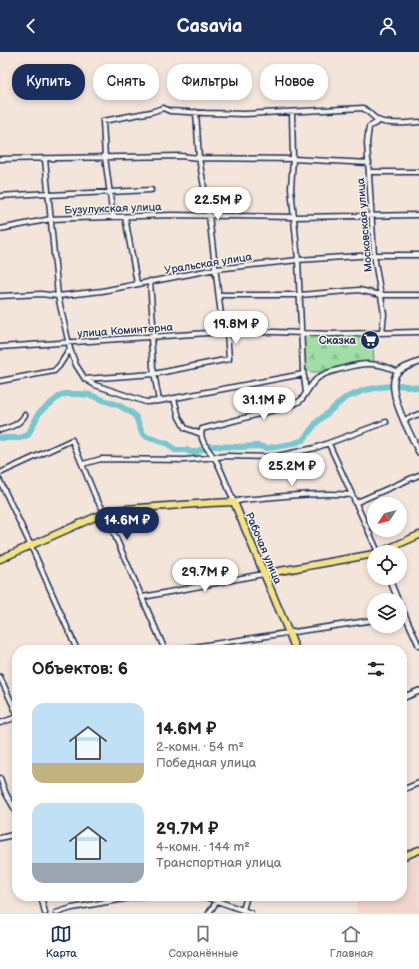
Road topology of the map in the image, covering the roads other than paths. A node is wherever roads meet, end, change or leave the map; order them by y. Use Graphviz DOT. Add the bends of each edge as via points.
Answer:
graph roads {
  1 [pos="196,112"];
  2 [pos="292,112"];
  3 [pos="379,121"];
  4 [pos="419,122"];
  5 [pos="105,157"];
  6 [pos="199,158"];
  7 [pos="0,159"];
  8 [pos="45,159"];
  9 [pos="293,159"];
  10 [pos="368,163"];
  11 [pos="369,172"];
  12 [pos="419,172"];
  13 [pos="151,190"];
  14 [pos="110,193"];
  15 [pos="49,194"];
  16 [pos="0,196"];
  17 [pos="419,215"];
  18 [pos="209,216"];
  19 [pos="372,216"];
  20 [pos="112,217"];
  21 [pos="125,217"];
  22 [pos="294,217"];
  23 [pos="51,219"];
  24 [pos="0,229"];
  25 [pos="374,255"];
  26 [pos="419,255"];
  27 [pos="298,260"];
  28 [pos="216,269"];
  29 [pos="150,281"];
  30 [pos="138,283"];
  31 [pos="219,295"];
  32 [pos="300,295"];
  33 [pos="419,295"];
  34 [pos="0,296"];
  35 [pos="58,296"];
  36 [pos="382,296"];
  37 [pos="225,332"];
  38 [pos="302,332"];
  39 [pos="382,332"];
  40 [pos="419,332"];
  41 [pos="152,338"];
  42 [pos="69,343"];
  43 [pos="0,347"];
  44 [pos="70,349"];
  45 [pos="419,362"];
  46 [pos="398,372"];
  47 [pos="154,374"];
  48 [pos="303,374"];
  49 [pos="85,379"];
  50 [pos="0,381"];
  51 [pos="306,393"];
  52 [pos="174,399"];
  53 [pos="159,401"];
  54 [pos="419,414"];
  55 [pos="25,415"];
  56 [pos="404,420"];
  57 [pos="386,422"];
  58 [pos="0,430"];
  59 [pos="201,434"];
  60 [pos="328,444"];
  61 [pos="419,452"];
  62 [pos="212,457"];
  63 [pos="83,464"];
  64 [pos="0,472"];
  65 [pos="419,475"];
  66 [pos="0,481"];
  67 [pos="352,495"];
  68 [pos="234,502"];
  69 [pos="355,503"];
  70 [pos="105,512"];
  71 [pos="419,535"];
  72 [pos="375,545"];
  73 [pos="397,545"];
  74 [pos="31,546"];
  75 [pos="367,555"];
  76 [pos="0,559"];
  77 [pos="263,574"];
  78 [pos="143,597"];
  79 [pos="367,621"];
  80 [pos="407,625"];
  81 [pos="289,634"];
  82 [pos="75,645"];
  83 [pos="163,645"];
  84 [pos="209,645"];
  85 [pos="294,645"];
  86 [pos="419,646"];
  87 [pos="0,677"];
  88 [pos="419,691"];
  89 [pos="407,696"];
  90 [pos="12,704"];
  91 [pos="12,717"];
  92 [pos="0,723"];
  93 [pos="0,778"];
  94 [pos="419,783"];
  95 [pos="407,788"];
  96 [pos="12,804"];
  97 [pos="12,835"];
  98 [pos="0,838"];
  99 [pos="419,850"];
  100 [pos="407,855"];
  101 [pos="42,901"];
  102 [pos="113,901"];
  103 [pos="246,901"];
  104 [pos="217,902"];
  105 [pos="243,910"];
  106 [pos="45,913"];
  107 [pos="56,913"];
  108 [pos="209,913"];
  109 [pos="251,913"];
  1 -- 2 [label="street"];
  1 -- 5 [label="street" via="170,111 163,108 103,121"];
  1 -- 6 [label="street"];
  2 -- 3 [label="street" via="363,108"];
  2 -- 9 [label="street"];
  3 -- 4 [label="street" via="402,124"];
  3 -- 10 [label="street, Московская улица" via="369,127"];
  5 -- 6 [label="street"];
  5 -- 8 [label="street"];
  5 -- 14 [label="street"];
  6 -- 9 [label="street"];
  6 -- 18 [label="street"];
  7 -- 8 [label="street"];
  8 -- 15 [label="street"];
  9 -- 10 [label="street"];
  9 -- 22 [label="street" via="291,188"];
  10 -- 11 [label="street, Московская улица"];
  11 -- 12 [label="street"];
  11 -- 19 [label="street, Московская улица"];
  13 -- 14 [label="street"];
  14 -- 15 [label="street"];
  14 -- 20 [label="street"];
  15 -- 16 [label="street"];
  15 -- 23 [label="street"];
  17 -- 19 [label="street, Бузулукская улица"];
  18 -- 21 [label="street, Бузулукская улица"];
  18 -- 22 [label="street, Бузулукская улица"];
  18 -- 28 [label="street"];
  19 -- 22 [label="street, Бузулукская улица"];
  19 -- 25 [label="street, Московская улица"];
  20 -- 21 [label="street, Бузулукская улица"];
  20 -- 23 [label="street, Бузулукская улица"];
  21 -- 30 [label="street"];
  22 -- 27 [label="street"];
  23 -- 24 [label="street, Бузулукская улица"];
  23 -- 35 [label="street"];
  25 -- 26 [label="street, Уральская улица"];
  25 -- 27 [label="street, Уральская улица"];
  25 -- 36 [label="street, Московская улица"];
  27 -- 28 [label="street, Уральская улица"];
  27 -- 32 [label="street"];
  28 -- 29 [label="street, Уральская улица"];
  28 -- 31 [label="street"];
  29 -- 30 [label="street, Уральская улица"];
  29 -- 41 [label="street"];
  30 -- 35 [label="street, Уральская улица" via="102,291"];
  31 -- 32 [label="street"];
  31 -- 37 [label="street"];
  32 -- 36 [label="street" via="359,290"];
  32 -- 38 [label="street"];
  33 -- 36 [label="street"];
  34 -- 35 [label="street, Уральская улица"];
  35 -- 42 [label="street"];
  36 -- 39 [label="street, Московская улица"];
  37 -- 38 [label="street, улица Коминтерна"];
  37 -- 41 [label="street, улица Коминтерна"];
  37 -- 47 [label="street" via="229,359"];
  38 -- 39 [label="street, улица Коминтерна"];
  38 -- 48 [label="street"];
  39 -- 40 [label="street, улица Коминтерна"];
  41 -- 42 [label="street, улица Коминтерна"];
  41 -- 47 [label="street"];
  42 -- 43 [label="street, улица Коминтерна"];
  42 -- 44 [label="street"];
  44 -- 49 [label="street"];
  44 -- 50 [label="street" via="54,371"];
  45 -- 46 [label="street"];
  46 -- 51 [label="street" via="390,367 360,364 328,372 319,377"];
  46 -- 56 [label="street" via="394,380 394,392"];
  47 -- 49 [label="street"];
  47 -- 53 [label="street"];
  48 -- 51 [label="street"];
  48 -- 52 [label="street"];
  49 -- 53 [label="street" via="95,385 146,402"];
  51 -- 59 [label="street" via="300,401 290,406 205,427"];
  52 -- 53 [label="street"];
  52 -- 59 [label="street" via="185,428"];
  54 -- 56 [label="street"];
  55 -- 58 [label="street" via="15,426"];
  56 -- 61 [label="street"];
  57 -- 60 [label="street"];
  59 -- 62 [label="street, Рабочая улица"];
  60 -- 62 [label="street" via="273,457"];
  60 -- 67 [label="street"];
  62 -- 63 [label="street" via="185,460 101,459"];
  62 -- 68 [label="street, Рабочая улица"];
  63 -- 64 [label="street" via="72,440"];
  63 -- 70 [label="street" via="96,498"];
  65 -- 69 [label="street"];
  66 -- 74 [label="street"];
  67 -- 68 [label="street" via="308,494"];
  67 -- 69 [label="street"];
  68 -- 70 [label="main road"];
  68 -- 77 [label="main road, Рабочая улица"];
  69 -- 72 [label="street"];
  70 -- 74 [label="main road"];
  70 -- 78 [label="street"];
  71 -- 73 [label="main road"];
  74 -- 76 [label="main road"];
  74 -- 82 [label="street"];
  75 -- 77 [label="main road"];
  77 -- 78 [label="street"];
  77 -- 81 [label="main road, Рабочая улица"];
  78 -- 83 [label="street"];
  79 -- 81 [label="street"];
  80 -- 86 [label="street"];
  81 -- 84 [label="street"];
  81 -- 85 [label="main road, Рабочая улица"];
  87 -- 90 [label="street"];
  88 -- 89 [label="street"];
  91 -- 92 [label="street"];
  93 -- 96 [label="street"];
  94 -- 95 [label="street"];
  97 -- 98 [label="street"];
  99 -- 100 [label="main road"];
  101 -- 106 [label="street"];
  102 -- 107 [label="street"];
  103 -- 105 [label="street"];
  104 -- 105 [label="street"];
  104 -- 108 [label="street"];
  105 -- 109 [label="street"];
}
